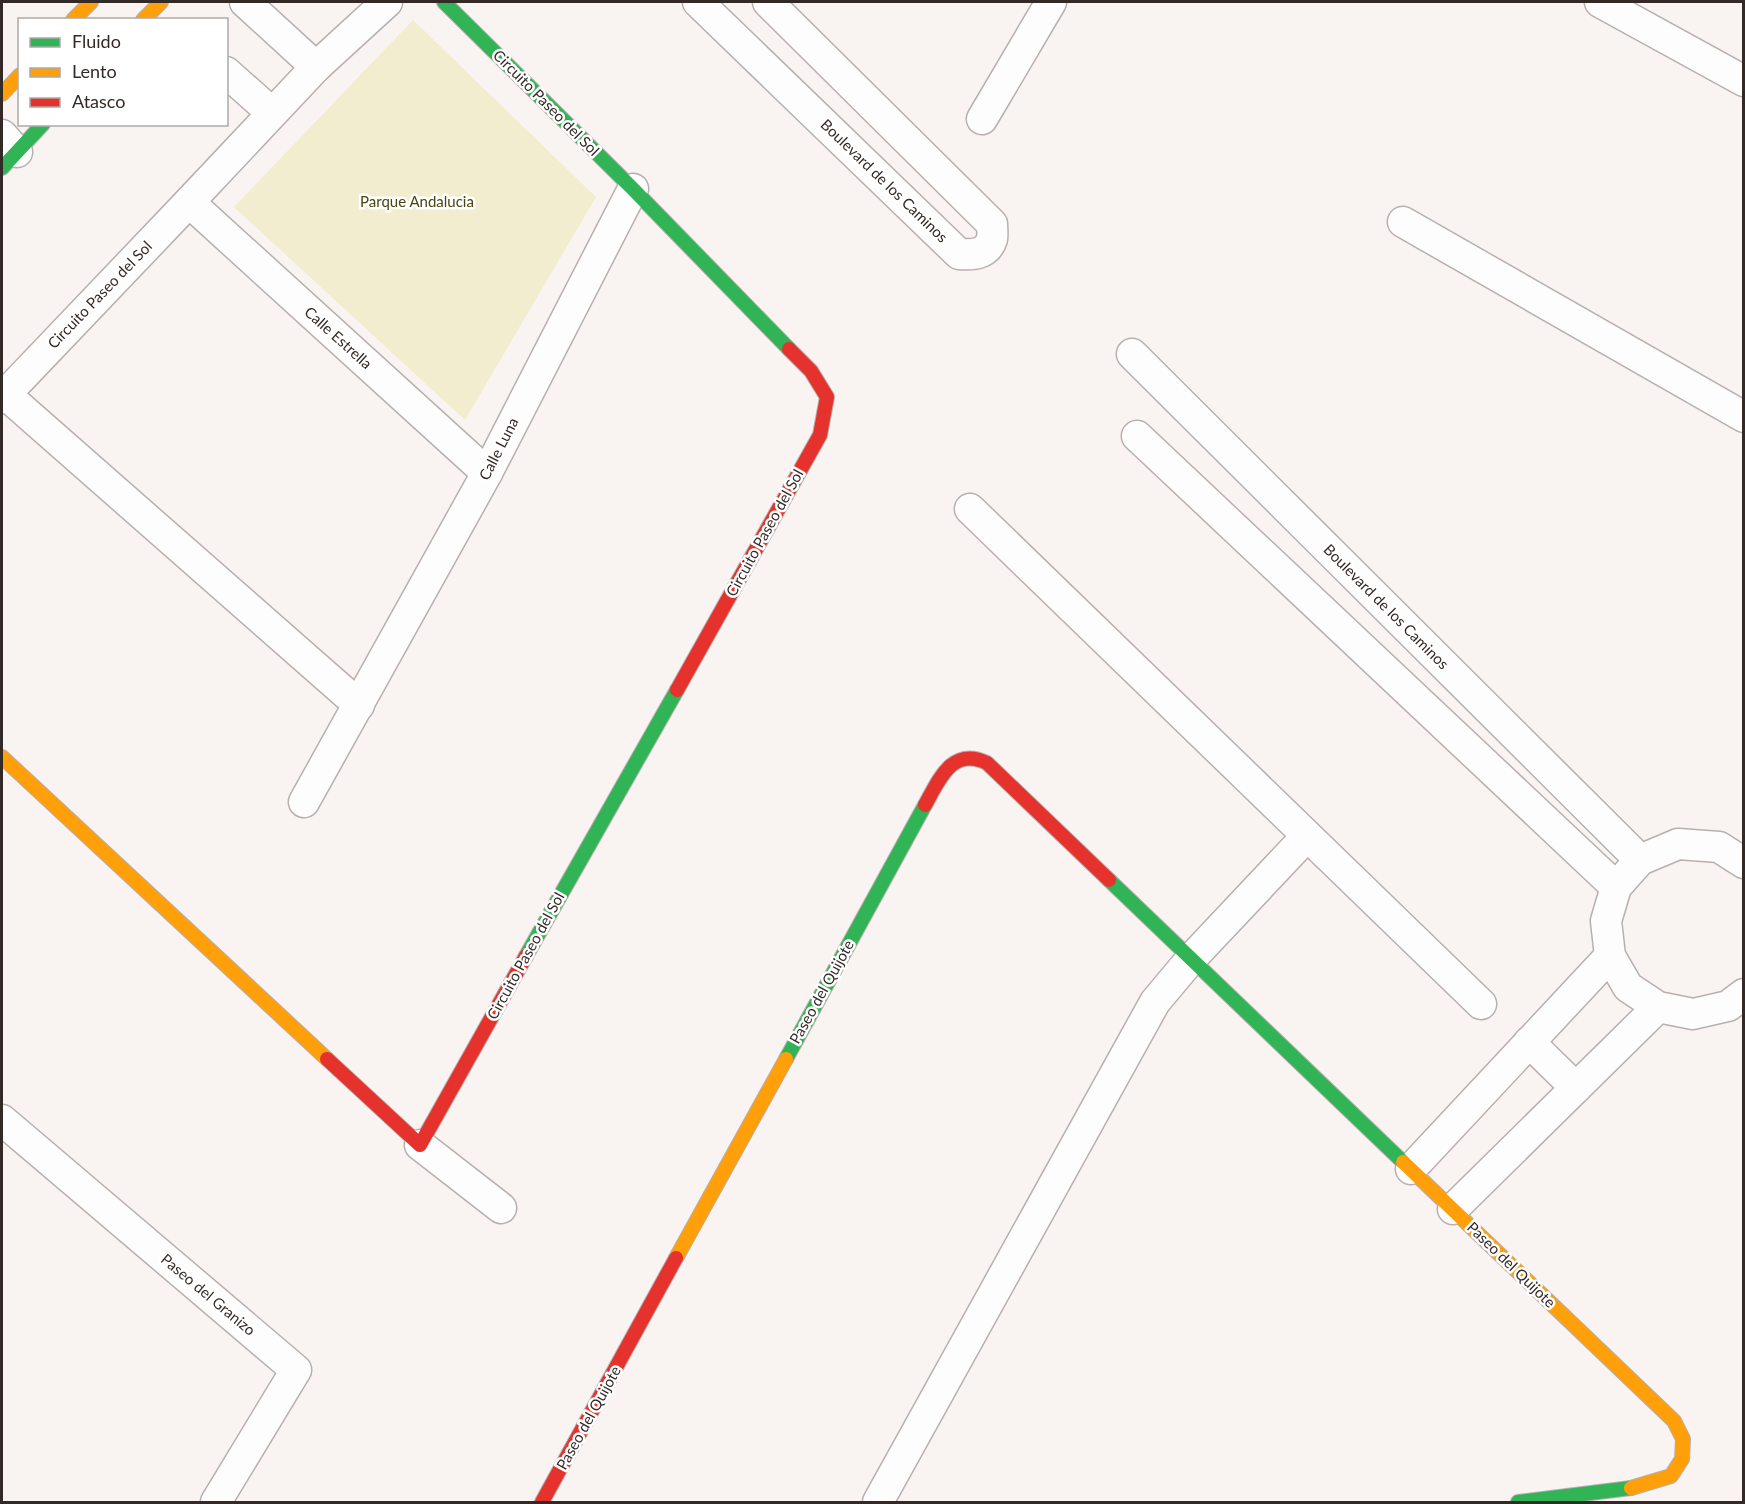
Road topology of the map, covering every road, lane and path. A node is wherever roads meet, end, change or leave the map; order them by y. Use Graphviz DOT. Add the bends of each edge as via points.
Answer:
graph roads {
  1 [pos="91,2"];
  2 [pos="245,2"];
  3 [pos="387,2"];
  4 [pos="444,2"];
  5 [pos="698,2"];
  6 [pos="768,2"];
  7 [pos="1600,2"];
  8 [pos="1042,6"];
  9 [pos="75,18"];
  10 [pos="316,68"];
  11 [pos="228,74"];
  12 [pos="18,77"];
  13 [pos="1743,81"];
  14 [pos="2,94"];
  15 [pos="272,113"];
  16 [pos="982,119"];
  17 [pos="40,126"];
  18 [pos="7,152"];
  19 [pos="633,189"];
  20 [pos="189,202"];
  21 [pos="1403,222"];
  22 [pos="1132,354"];
  23 [pos="3,396"];
  24 [pos="1743,417"];
  25 [pos="1137,436"];
  26 [pos="487,473"];
  27 [pos="970,509"];
  28 [pos="359,705"];
  29 [pos="2,756"];
  30 [pos="304,802"];
  31 [pos="1307,836"];
  32 [pos="1739,852"];
  33 [pos="1640,860"];
  34 [pos="1616,887"];
  35 [pos="1610,956"];
  36 [pos="1191,958"];
  37 [pos="1743,994"];
  38 [pos="1481,1004"];
  39 [pos="1658,1007"];
  40 [pos="1529,1042"];
  41 [pos="1576,1088"];
  42 [pos="2,1120"];
  43 [pos="420,1145"];
  44 [pos="1411,1169"];
  45 [pos="501,1208"];
  46 [pos="1453,1209"];
  47 [pos="216,1503"];
  48 [pos="542,1503"];
  49 [pos="878,1503"];
  50 [pos="1518,1503"];
  1 -- 9 [label="street"];
  2 -- 10 [label="street"];
  3 -- 10 [label="street, Circuito Paseo del Sol"];
  4 -- 19 [label="street, Circuito Paseo del Sol"];
  5 -- 6 [label="street, Boulevard de los Caminos" via="959,254 975,255 986,249 992,239 992,224"];
  7 -- 13 [label="street"];
  8 -- 16 [label="street"];
  10 -- 15 [label="street, Circuito Paseo del Sol"];
  11 -- 15 [label="street"];
  12 -- 14 [label="street"];
  15 -- 20 [label="street, Circuito Paseo del Sol"];
  17 -- 18 [label="street"];
  19 -- 26 [label="street, Calle Luna"];
  19 -- 43 [label="street, Circuito Paseo del Sol" via="811,371 827,397 820,435"];
  20 -- 23 [label="street, Circuito Paseo del Sol"];
  20 -- 26 [label="street, Calle Estrella"];
  21 -- 24 [label="street"];
  22 -- 33 [label="street, Boulevard de los Caminos"];
  23 -- 28 [label="street"];
  25 -- 34 [label="street"];
  26 -- 28 [label="street, Calle Luna"];
  27 -- 31 [label="street"];
  28 -- 30 [label="street, Calle Luna"];
  29 -- 43 [label="street"];
  31 -- 36 [label="street"];
  31 -- 38 [label="street"];
  32 -- 33 [label="street" via="1678,844"];
  33 -- 34 [label="street"];
  34 -- 35 [label="street" via="1606,921"];
  35 -- 39 [label="street" via="1628,987"];
  35 -- 40 [label="street"];
  36 -- 44 [label="street, Paseo del Quijote"];
  36 -- 48 [label="street, Paseo del Quijote" via="987,763 976,758 959,759 942,774"];
  36 -- 49 [label="street" via="1155,1002"];
  37 -- 39 [label="street" via="1728,1006 1693,1014"];
  39 -- 41 [label="street"];
  40 -- 41 [label="street"];
  40 -- 44 [label="street"];
  41 -- 46 [label="street"];
  42 -- 47 [label="street, Paseo del Granizo" via="296,1370"];
  43 -- 45 [label="street"];
  44 -- 46 [label="street, Paseo del Quijote"];
  46 -- 50 [label="street, Paseo del Quijote" via="1674,1421 1683,1439 1682,1459 1671,1476 1638,1487"];
}
